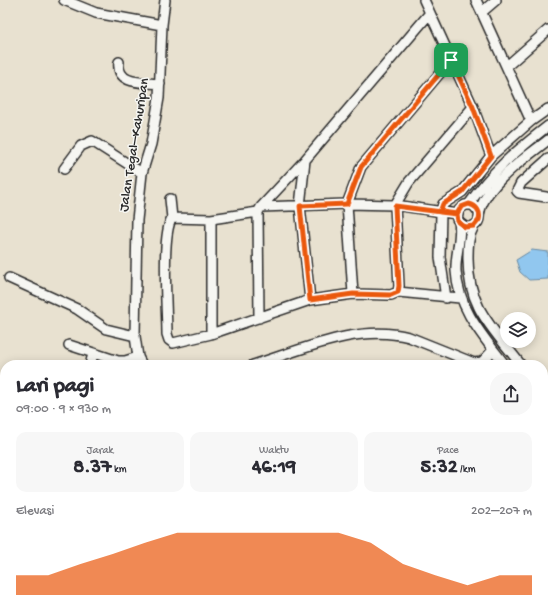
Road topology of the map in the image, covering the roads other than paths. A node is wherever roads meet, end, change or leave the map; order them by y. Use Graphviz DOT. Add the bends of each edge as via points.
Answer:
graph roads {
  1 [pos="64,0"];
  2 [pos="165,0"];
  3 [pos="424,0"];
  4 [pos="476,0"];
  5 [pos="496,0"];
  6 [pos="482,12"];
  7 [pos="430,13"];
  8 [pos="162,25"];
  9 [pos="548,30"];
  10 [pos="451,60"];
  11 [pos="119,62"];
  12 [pos="507,66"];
  13 [pos="160,84"];
  14 [pos="473,107"];
  15 [pos="548,109"];
  16 [pos="531,121"];
  17 [pos="548,126"];
  18 [pos="548,140"];
  19 [pos="491,156"];
  20 [pos="548,159"];
  21 [pos="306,160"];
  22 [pos="64,169"];
  23 [pos="142,173"];
  24 [pos="546,197"];
  25 [pos="170,200"];
  26 [pos="347,204"];
  27 [pos="469,204"];
  28 [pos="300,206"];
  29 [pos="395,206"];
  30 [pos="259,209"];
  31 [pos="437,212"];
  32 [pos="479,212"];
  33 [pos="172,218"];
  34 [pos="458,218"];
  35 [pos="211,219"];
  36 [pos="474,226"];
  37 [pos="9,278"];
  38 [pos="398,292"];
  39 [pos="353,294"];
  40 [pos="446,298"];
  41 [pos="460,298"];
  42 [pos="310,300"];
  43 [pos="259,318"];
  44 [pos="211,334"];
  45 [pos="135,336"];
  46 [pos="69,345"];
  47 [pos="493,350"];
  48 [pos="93,354"];
  49 [pos="138,357"];
  50 [pos="91,360"];
  51 [pos="114,360"];
  52 [pos="128,360"];
  53 [pos="140,360"];
  54 [pos="269,360"];
  55 [pos="466,360"];
  56 [pos="484,360"];
  57 [pos="501,360"];
  58 [pos="517,360"];
  1 -- 8 [label="street" via="96,13"];
  2 -- 8 [label="street, Jalan Tegal–Kahuripan"];
  3 -- 7 [label="street"];
  4 -- 6 [label="street"];
  5 -- 6 [label="street"];
  6 -- 12 [label="street"];
  7 -- 10 [label="street"];
  7 -- 21 [label="street"];
  8 -- 13 [label="street, Jalan Tegal–Kahuripan"];
  9 -- 12 [label="street"];
  10 -- 14 [label="street"];
  10 -- 26 [label="street" via="361,167"];
  11 -- 13 [label="street" via="118,69 125,79"];
  12 -- 16 [label="street"];
  13 -- 23 [label="street, Jalan Tegal–Kahuripan" via="151,144"];
  14 -- 19 [label="street"];
  14 -- 29 [label="street" via="409,182"];
  15 -- 16 [label="street"];
  16 -- 19 [label="street"];
  17 -- 27 [label="street" via="498,167"];
  18 -- 32 [label="street" via="521,161 491,190"];
  19 -- 31 [label="street" via="462,192 443,204"];
  20 -- 24 [label="street" via="517,191"];
  21 -- 28 [label="street"];
  21 -- 30 [label="street"];
  22 -- 23 [label="street" via="81,146 92,141"];
  23 -- 45 [label="street, Jalan Tegal–Kahuripan" via="137,220"];
  25 -- 33 [label="street"];
  26 -- 28 [label="street"];
  26 -- 29 [label="street"];
  26 -- 39 [label="street"];
  27 -- 32 [label="street"];
  27 -- 34 [label="street" via="461,207"];
  28 -- 30 [label="street"];
  28 -- 42 [label="street"];
  29 -- 31 [label="street"];
  29 -- 38 [label="street"];
  30 -- 35 [label="street"];
  30 -- 43 [label="street"];
  31 -- 34 [label="street"];
  31 -- 40 [label="street"];
  32 -- 36 [label="street" via="479,220"];
  33 -- 35 [label="street"];
  33 -- 44 [label="street" via="168,224 166,242 168,339 174,343"];
  34 -- 36 [label="street" via="465,227"];
  34 -- 41 [label="street" via="460,230 456,271"];
  35 -- 44 [label="street"];
  36 -- 58 [label="street" via="470,232 468,246 468,274 473,296 483,315"];
  37 -- 45 [label="street" via="77,309 106,329"];
  38 -- 39 [label="street" via="391,295"];
  38 -- 40 [label="street"];
  39 -- 42 [label="street"];
  40 -- 41 [label="street"];
  41 -- 47 [label="street" via="469,317"];
  42 -- 43 [label="street"];
  43 -- 44 [label="street"];
  45 -- 49 [label="street, Jalan Tegal–Kahuripan"];
  46 -- 48 [label="street"];
  47 -- 56 [label="street"];
  47 -- 57 [label="street"];
  48 -- 50 [label="street"];
  48 -- 51 [label="street"];
  49 -- 52 [label="street"];
  49 -- 53 [label="street, Jalan Tegal–Kahuripan"];
  54 -- 55 [label="street" via="335,340 374,333 400,334"];
}
